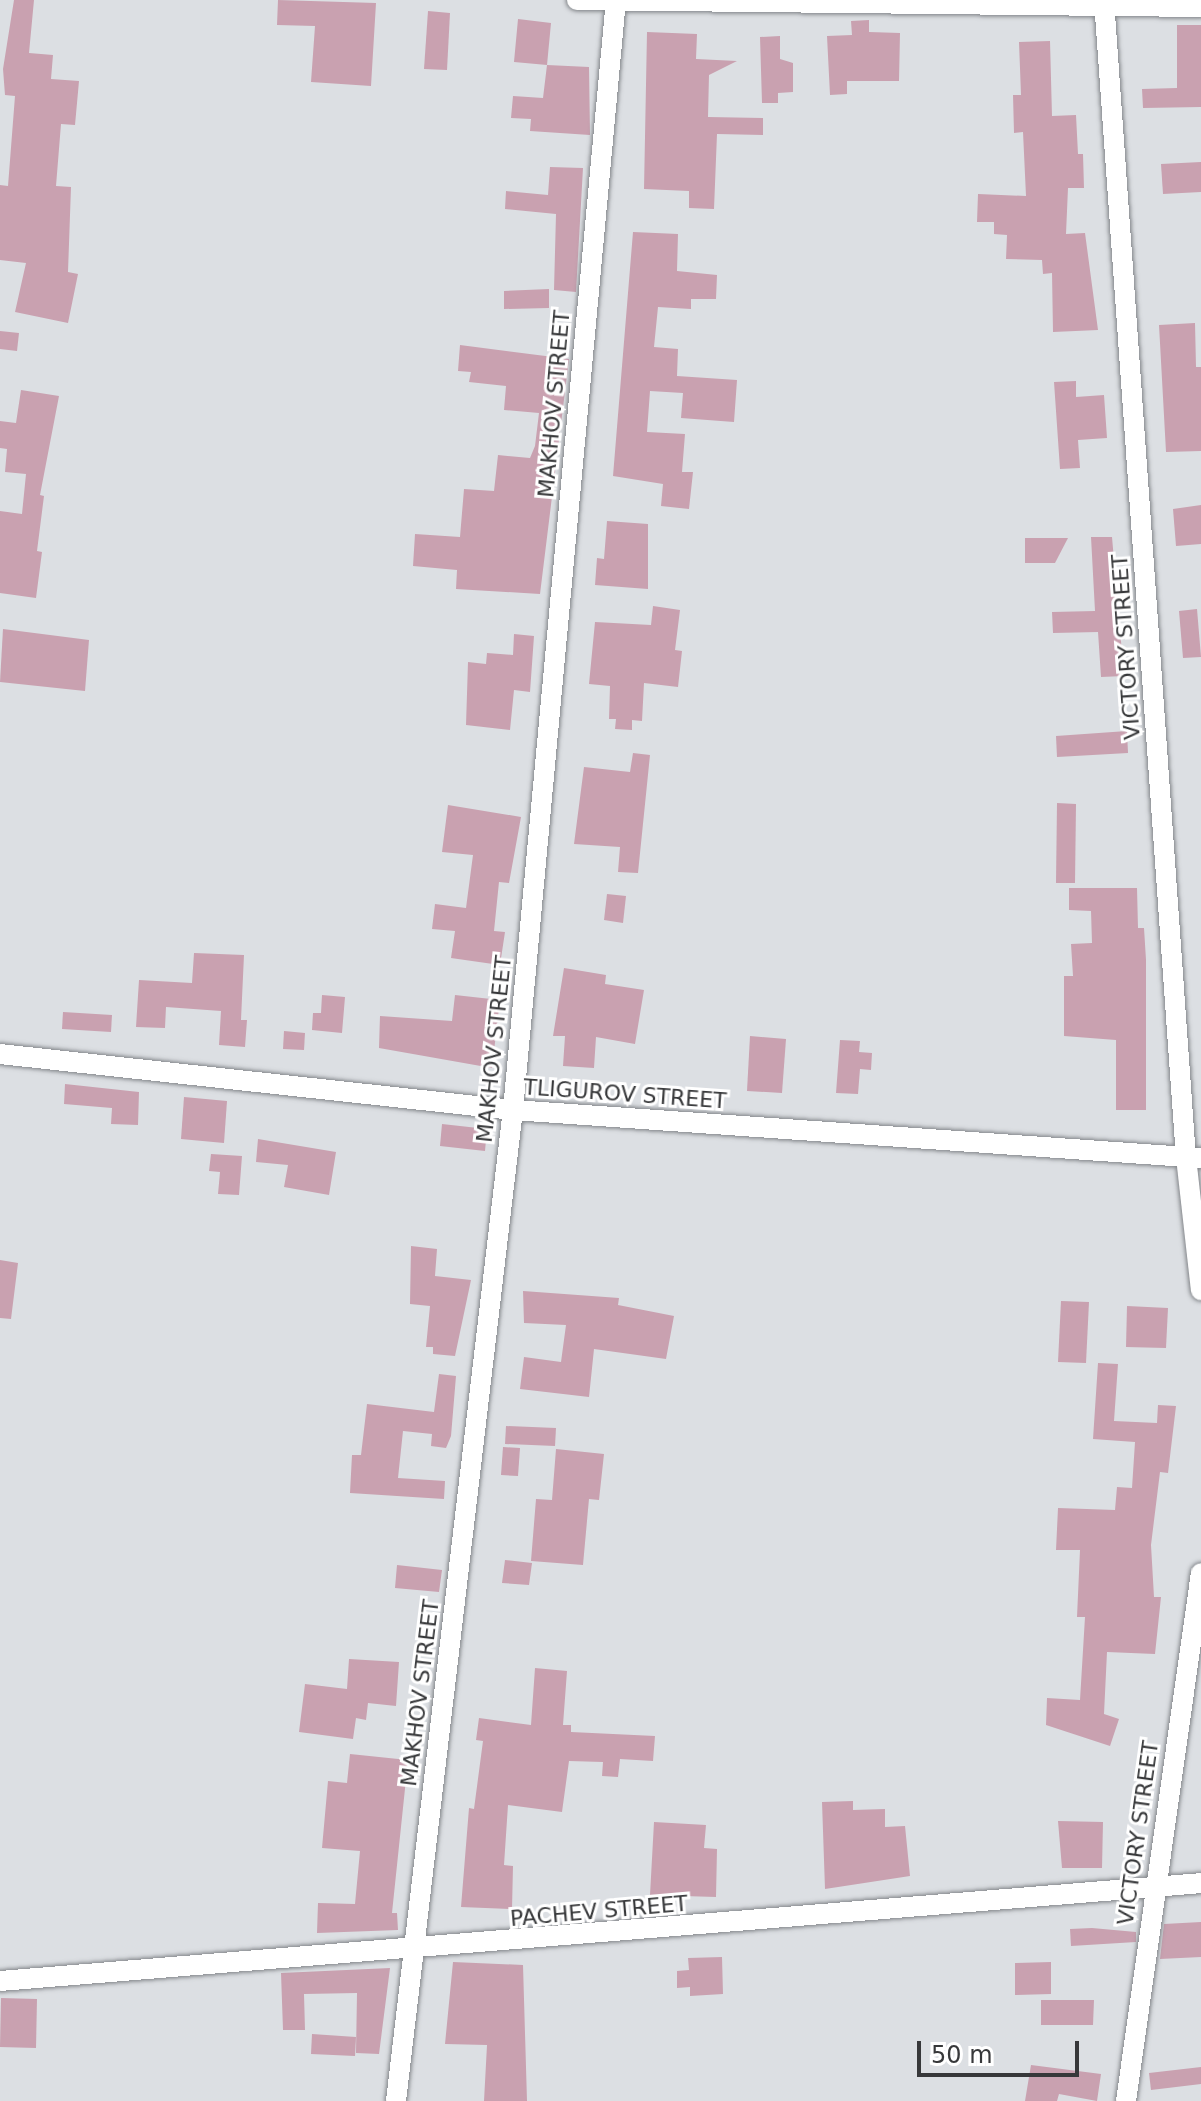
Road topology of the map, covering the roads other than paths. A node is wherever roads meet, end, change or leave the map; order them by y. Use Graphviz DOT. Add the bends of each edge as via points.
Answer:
graph roads {
  1 [pos="577,0"];
  2 [pos="616,2"];
  3 [pos="1105,4"];
  4 [pos="1201,7"];
  5 [pos="0,1054"];
  6 [pos="513,1110"];
  7 [pos="1193,1158"];
  8 [pos="1201,1290"];
  9 [pos="1201,1573"];
  10 [pos="1201,1883"];
  11 [pos="1153,1888"];
  12 [pos="414,1951"];
  13 [pos="0,1981"];
  14 [pos="396,2101"];
  15 [pos="1126,2101"];
  1 -- 2 [label="street"];
  2 -- 3 [label="street"];
  2 -- 6 [label="street, MAKHOV STREET"];
  3 -- 4 [label="street"];
  3 -- 7 [label="street, VICTORY STREET"];
  5 -- 6 [label="street, TLIGUROV STREET"];
  6 -- 7 [label="street, TLIGUROV STREET"];
  6 -- 12 [label="street, MAKHOV STREET"];
  7 -- 8 [label="street, VICTORY STREET"];
  9 -- 11 [label="street, VICTORY STREET"];
  10 -- 11 [label="street, PACHEV STREET"];
  11 -- 12 [label="street, PACHEV STREET"];
  11 -- 15 [label="street, VICTORY STREET"];
  12 -- 13 [label="street, PACHEV STREET"];
  12 -- 14 [label="street, MAKHOV STREET"];
}
